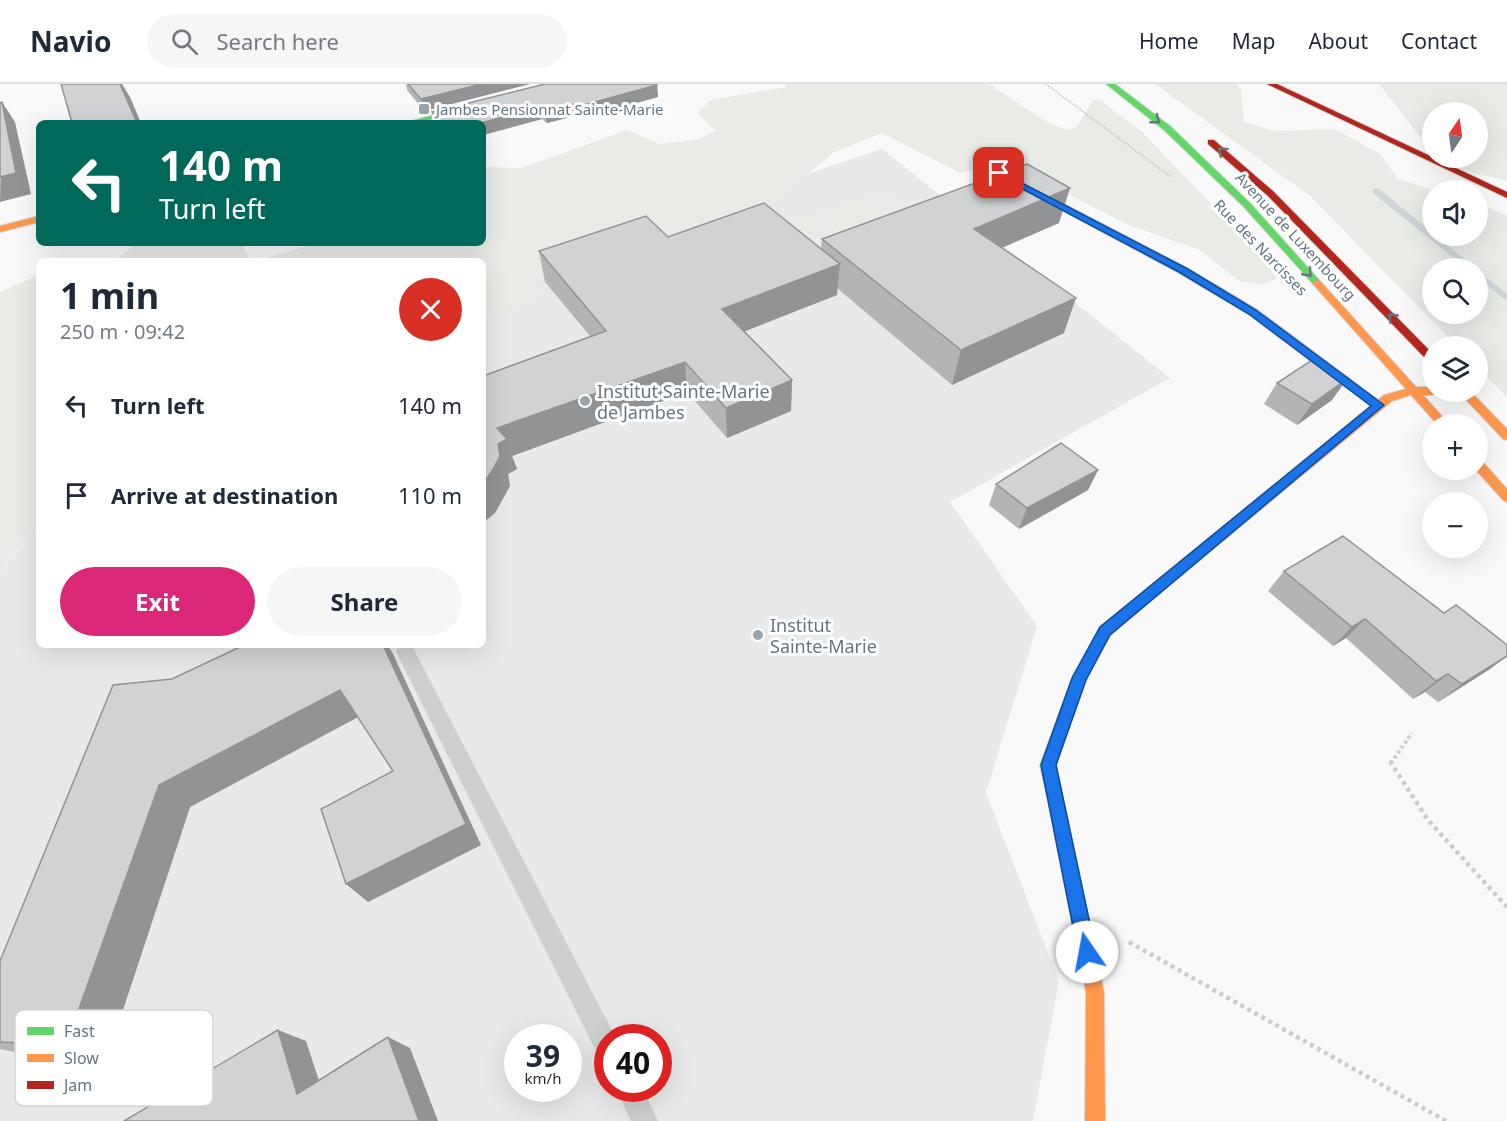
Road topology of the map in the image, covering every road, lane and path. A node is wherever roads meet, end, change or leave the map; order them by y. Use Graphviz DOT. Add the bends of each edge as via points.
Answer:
graph roads {
  1 [pos="561,84"];
  2 [pos="1046,84"];
  3 [pos="1110,84"];
  4 [pos="1271,84"];
  5 [pos="420,120"];
  6 [pos="1202,134"];
  7 [pos="999,173"];
  8 [pos="1178,183"];
  9 [pos="1507,195"];
  10 [pos="36,220"];
  11 [pos="0,229"];
  12 [pos="1422,349"];
  13 [pos="1414,391"];
  14 [pos="1422,391"];
  15 [pos="1474,402"];
  16 [pos="1379,405"];
  17 [pos="1434,414"];
  18 [pos="1507,436"];
  19 [pos="1488,475"];
  20 [pos="1507,497"];
  21 [pos="405,652"];
  22 [pos="1412,733"];
  23 [pos="1507,907"];
  24 [pos="1078,913"];
  25 [pos="596,1024"];
  26 [pos="635,1102"];
  27 [pos="645,1121"];
  28 [pos="1095,1121"];
  29 [pos="1446,1121"];
  1 -- 5 [label="street"];
  2 -- 8 [label="path"];
  3 -- 13 [label="street, Avenue de Luxembourg, one-way" via="1167,128 1247,205"];
  4 -- 9 [label="street"];
  12 -- 6 [label="street, Avenue de Luxembourg, one-way" via="1271,194"];
  7 -- 16 [label="lane" via="1182,270 1252,312"];
  10 -- 11 [label="street"];
  13 -- 14 [label="street"];
  13 -- 16 [label="street" via="1388,398"];
  13 -- 17 [label="street, Avenue de Luxembourg"];
  15 -- 18 [label="street"];
  16 -- 24 [label="street" via="1105,631 1079,678 1048,765"];
  19 -- 20 [label="street"];
  21 -- 25 [label="lane"];
  22 -- 23 [label="path" via="1391,763 1428,820"];
  24 -- 28 [label="street" via="1095,992"];
  24 -- 29 [label="path"];
  26 -- 27 [label="lane"];
}
